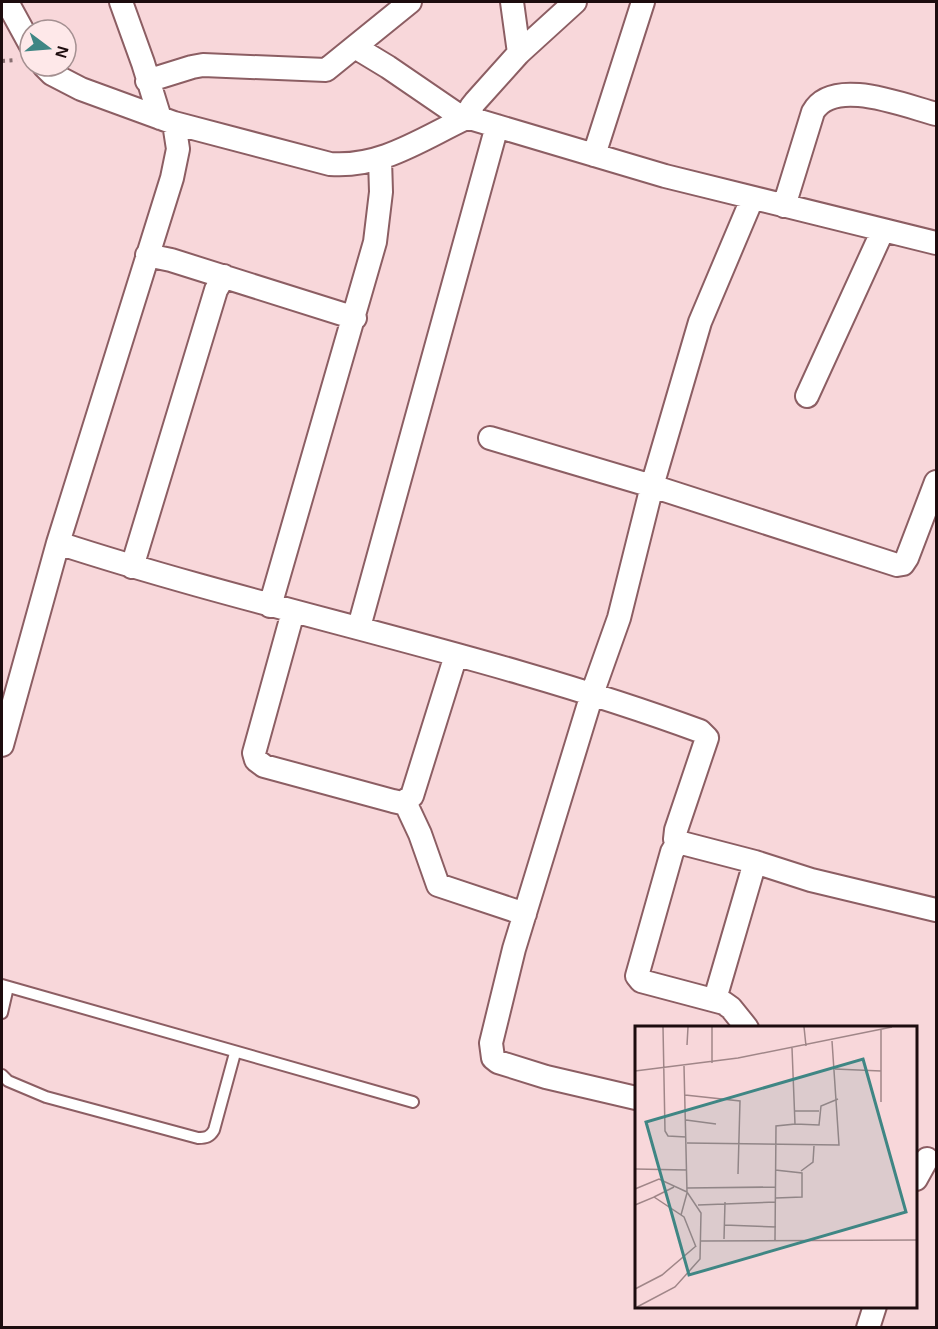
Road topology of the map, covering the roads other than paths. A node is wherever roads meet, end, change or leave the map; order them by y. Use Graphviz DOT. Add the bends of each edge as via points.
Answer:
graph roads {
  1 [pos="7,2"];
  2 [pos="121,2"];
  3 [pos="410,2"];
  4 [pos="512,2"];
  5 [pos="575,2"];
  6 [pos="643,2"];
  7 [pos="18,22"];
  8 [pos="355,47"];
  9 [pos="519,53"];
  10 [pos="60,78"];
  11 [pos="147,81"];
  12 [pos="936,114"];
  13 [pos="469,119"];
  14 [pos="167,120"];
  15 [pos="498,126"];
  16 [pos="594,155"];
  17 [pos="380,159"];
  18 [pos="752,199"];
  19 [pos="784,206"];
  20 [pos="883,230"];
  21 [pos="936,243"];
  22 [pos="147,255"];
  23 [pos="224,276"];
  24 [pos="355,318"];
  25 [pos="807,396"];
  26 [pos="490,438"];
  27 [pos="936,482"];
  28 [pos="652,486"];
  29 [pos="58,543"];
  30 [pos="132,567"];
  31 [pos="270,606"];
  32 [pos="293,612"];
  33 [pos="359,627"];
  34 [pos="456,655"];
  35 [pos="592,694"];
  36 [pos="2,745"];
  37 [pos="405,802"];
  38 [pos="678,842"];
  39 [pos="755,862"];
  40 [pos="936,910"];
  41 [pos="525,914"];
  42 [pos="5,986"];
  43 [pos="715,999"];
  44 [pos="2,1013"];
  45 [pos="745,1026"];
  46 [pos="235,1053"];
  47 [pos="2,1075"];
  48 [pos="635,1098"];
  49 [pos="413,1102"];
  50 [pos="926,1159"];
  51 [pos="917,1175"];
  52 [pos="874,1308"];
  53 [pos="868,1328"];
  1 -- 7 [label="street"];
  2 -- 11 [label="street"];
  3 -- 8 [label="street"];
  4 -- 9 [label="street"];
  5 -- 9 [label="street"];
  6 -- 16 [label="street"];
  8 -- 11 [label="street" via="326,70 203,65"];
  8 -- 13 [label="street"];
  9 -- 13 [label="street" via="471,107"];
  10 -- 14 [label="street"];
  11 -- 14 [label="street"];
  12 -- 19 [label="street" via="851,93 827,97 813,112"];
  13 -- 15 [label="street"];
  13 -- 17 [label="street"];
  14 -- 17 [label="street" via="330,164"];
  14 -- 22 [label="street" via="177,136 177,156"];
  15 -- 16 [label="street"];
  15 -- 33 [label="street"];
  16 -- 18 [label="street"];
  17 -- 24 [label="street" via="380,217"];
  18 -- 19 [label="street"];
  18 -- 28 [label="street" via="700,322"];
  19 -- 20 [label="street"];
  20 -- 21 [label="street"];
  20 -- 25 [label="street"];
  22 -- 23 [label="street"];
  22 -- 29 [label="street"];
  23 -- 24 [label="street"];
  23 -- 30 [label="street" via="216,290"];
  24 -- 31 [label="street"];
  26 -- 28 [label="street"];
  27 -- 28 [label="street" via="907,558 900,566"];
  28 -- 35 [label="street" via="619,618"];
  29 -- 30 [label="street"];
  29 -- 36 [label="street"];
  30 -- 31 [label="street"];
  31 -- 32 [label="street"];
  32 -- 33 [label="street"];
  32 -- 37 [label="street" via="254,753 256,760 264,766"];
  33 -- 34 [label="street"];
  34 -- 35 [label="street"];
  34 -- 37 [label="street" via="412,796"];
  35 -- 38 [label="street" via="705,735 706,742 676,830"];
  35 -- 41 [label="street"];
  37 -- 41 [label="street" via="438,885"];
  38 -- 39 [label="street"];
  38 -- 43 [label="street" via="637,976 641,981"];
  39 -- 40 [label="street"];
  39 -- 43 [label="street"];
  41 -- 48 [label="street" via="492,1032 493,1058 546,1077"];
  42 -- 44 [label="lane"];
  42 -- 46 [label="lane"];
  43 -- 45 [label="street" via="731,1008"];
  46 -- 47 [label="lane" via="214,1130 204,1138 46,1097"];
  46 -- 49 [label="lane"];
  50 -- 51 [label="street"];
  52 -- 53 [label="street"];
}
